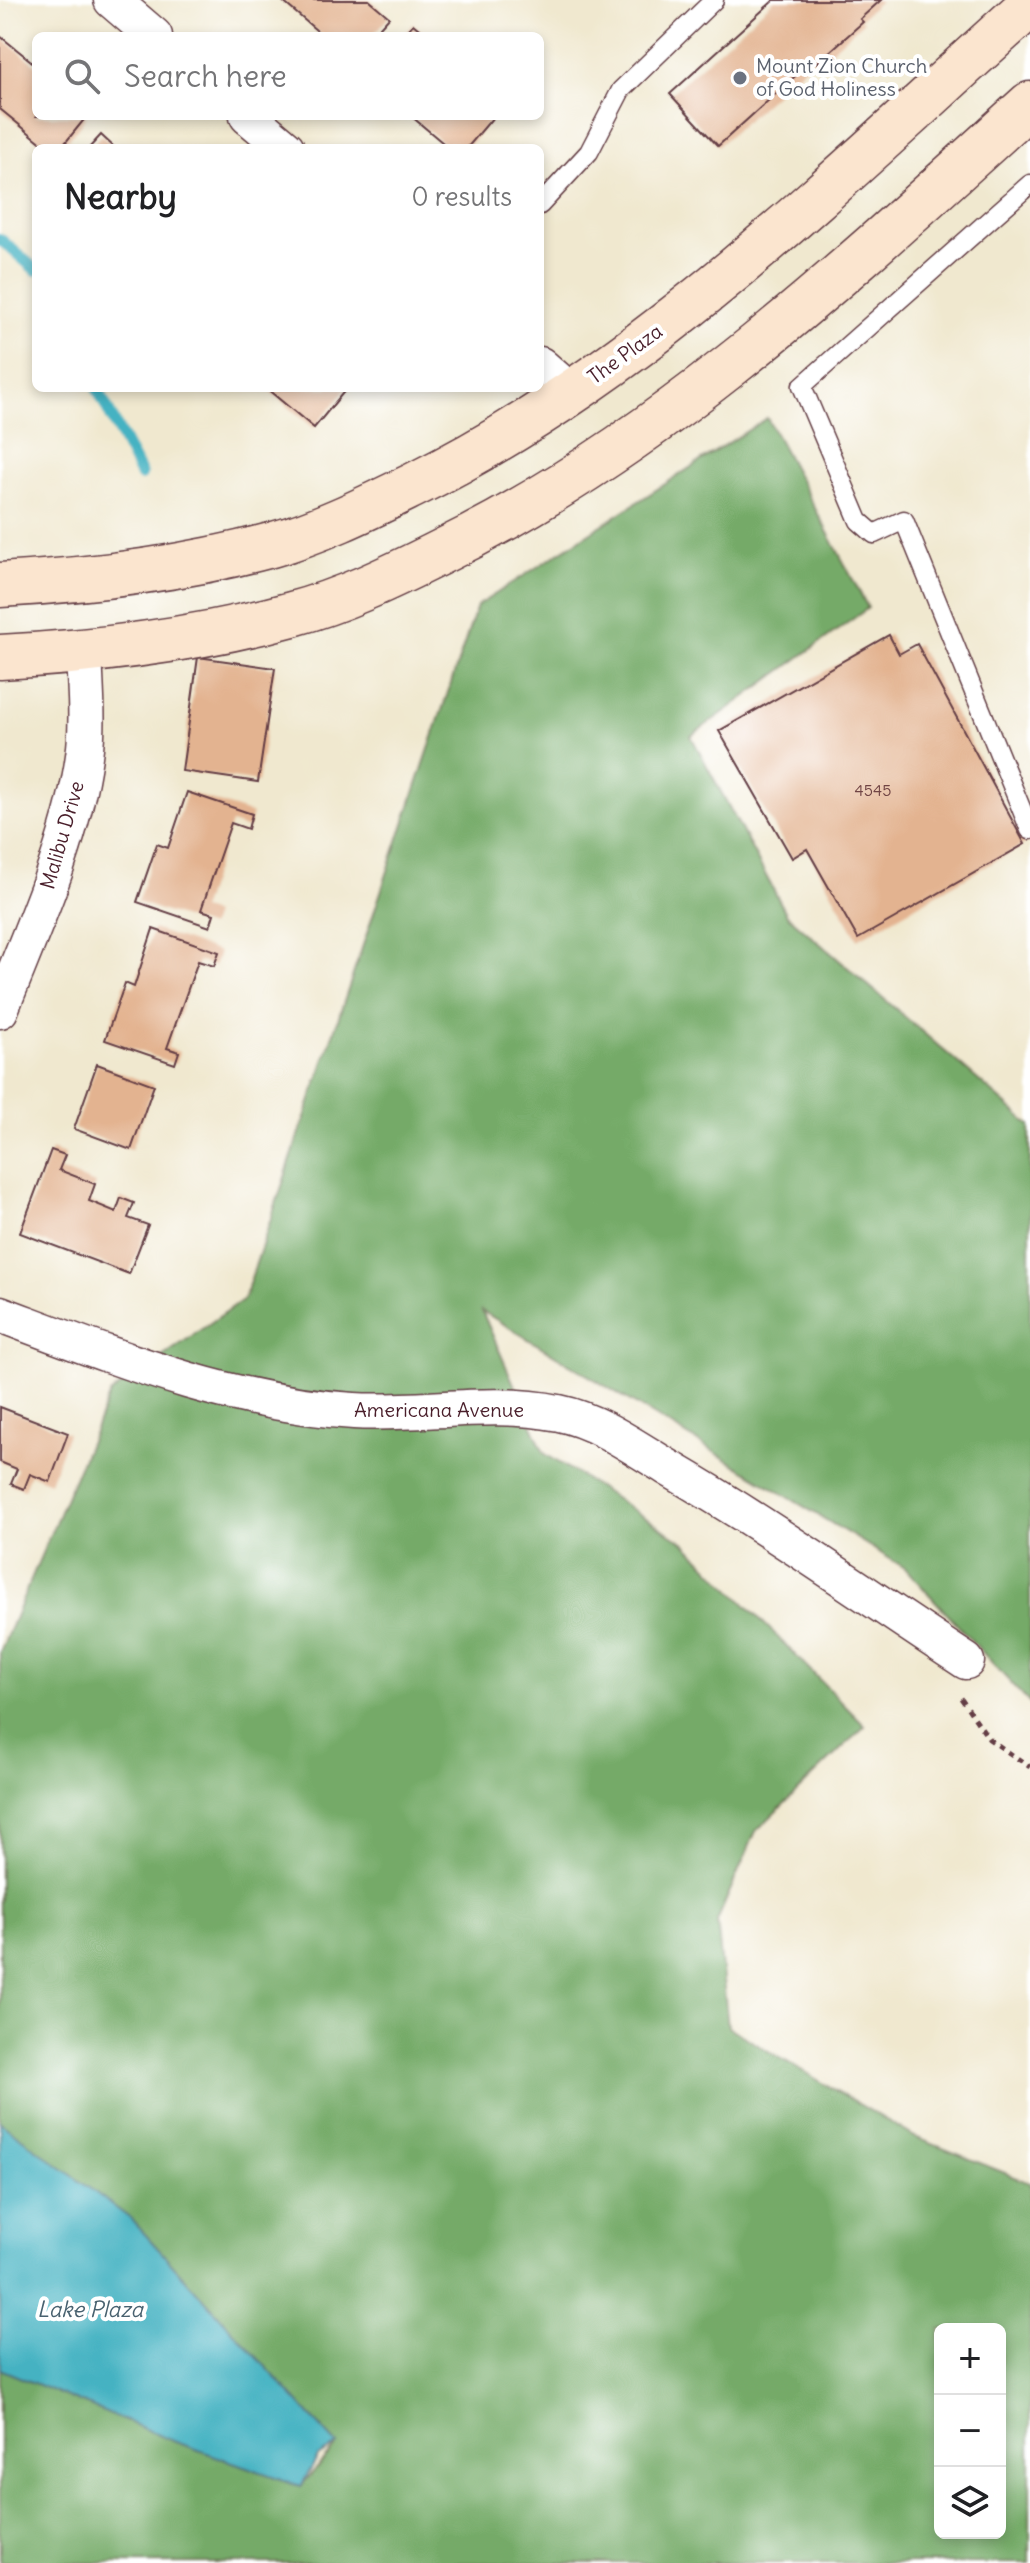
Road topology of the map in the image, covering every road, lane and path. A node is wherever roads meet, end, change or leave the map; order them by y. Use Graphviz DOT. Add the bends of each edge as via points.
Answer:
graph roads {
  1 [pos="112,0"];
  2 [pos="714,0"];
  3 [pos="1030,5"];
  4 [pos="149,32"];
  5 [pos="1030,104"];
  6 [pos="253,120"];
  7 [pos="281,144"];
  8 [pos="1030,184"];
  9 [pos="544,201"];
  10 [pos="556,379"];
  11 [pos="541,392"];
  12 [pos="0,585"];
  13 [pos="84,652"];
  14 [pos="0,657"];
  15 [pos="1030,830"];
  16 [pos="0,1010"];
  17 [pos="0,1314"];
  18 [pos="966,1661"];
  19 [pos="1030,1767"];
  1 -- 4 [label="street"];
  2 -- 9 [label="lane" via="621,90 589,152"];
  3 -- 10 [label="main road, The Plaza" via="694,304"];
  5 -- 13 [label="main road" via="740,360 597,465 501,523 400,572 294,614"];
  6 -- 7 [label="street"];
  8 -- 15 [label="lane" via="802,386 859,521 874,534 904,520"];
  11 -- 12 [label="main road, The Plaza" via="465,460 371,506 273,544 143,571"];
  13 -- 14 [label="main road"];
  13 -- 16 [label="street, Malibu Drive" via="84,754 76,797"];
  17 -- 18 [label="street, Americana Avenue" via="255,1400 355,1411 475,1407 562,1413 608,1432 701,1486"];
  18 -- 19 [label="path" via="957,1693 989,1739"];
}
